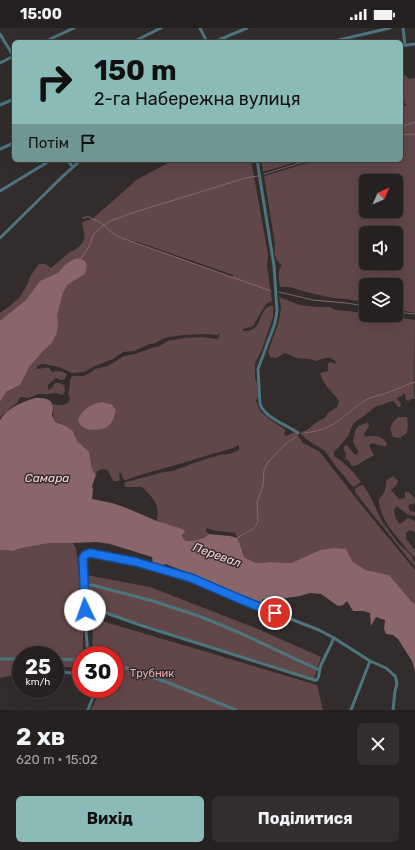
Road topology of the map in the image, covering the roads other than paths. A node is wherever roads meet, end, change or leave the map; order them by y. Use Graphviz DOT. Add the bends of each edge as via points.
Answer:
graph roads {
  1 [pos="74,28"];
  2 [pos="161,28"];
  3 [pos="200,28"];
  4 [pos="247,28"];
  5 [pos="390,28"];
  6 [pos="403,28"];
  7 [pos="0,34"];
  8 [pos="48,40"];
  9 [pos="137,40"];
  10 [pos="206,40"];
  11 [pos="219,40"];
  12 [pos="339,40"];
  13 [pos="415,44"];
  14 [pos="403,45"];
  15 [pos="12,54"];
  16 [pos="12,58"];
  17 [pos="0,63"];
  18 [pos="12,100"];
  19 [pos="0,105"];
  20 [pos="12,144"];
  21 [pos="0,150"];
  22 [pos="49,162"];
  23 [pos="69,162"];
  24 [pos="79,162"];
  25 [pos="257,162"];
  26 [pos="73,167"];
  27 [pos="0,191"];
  28 [pos="0,238"];
  29 [pos="298,433"];
  30 [pos="334,638"];
  31 [pos="87,646"];
  32 [pos="0,659"];
  33 [pos="12,659"];
  34 [pos="370,661"];
  35 [pos="124,667"];
  36 [pos="320,670"];
  37 [pos="92,698"];
  38 [pos="88,710"];
  39 [pos="236,710"];
  40 [pos="351,710"];
  41 [pos="393,710"];
  1 -- 8 [label="street"];
  2 -- 9 [label="street"];
  3 -- 10 [label="street"];
  4 -- 11 [label="street"];
  5 -- 12 [label="street"];
  6 -- 14 [label="street"];
  7 -- 15 [label="street"];
  13 -- 14 [label="street"];
  16 -- 17 [label="street"];
  18 -- 19 [label="street"];
  20 -- 21 [label="street"];
  22 -- 27 [label="street"];
  23 -- 26 [label="street"];
  24 -- 26 [label="street"];
  25 -- 29 [label="street" via="274,266 277,311 258,369 260,404 267,414"];
  26 -- 28 [label="street"];
  30 -- 31 [label="street" via="191,578 125,559 90,553 83,558"];
  30 -- 34 [label="street"];
  30 -- 36 [label="street"];
  32 -- 33 [label="street"];
  34 -- 40 [label="street"];
  34 -- 41 [label="street" via="386,668 396,679"];
  35 -- 39 [label="street"];
  36 -- 36 [label="street" via="317,680 308,679 140,625 89,607 87,588 92,585 199,616"];
  37 -- 38 [label="street"];
}
